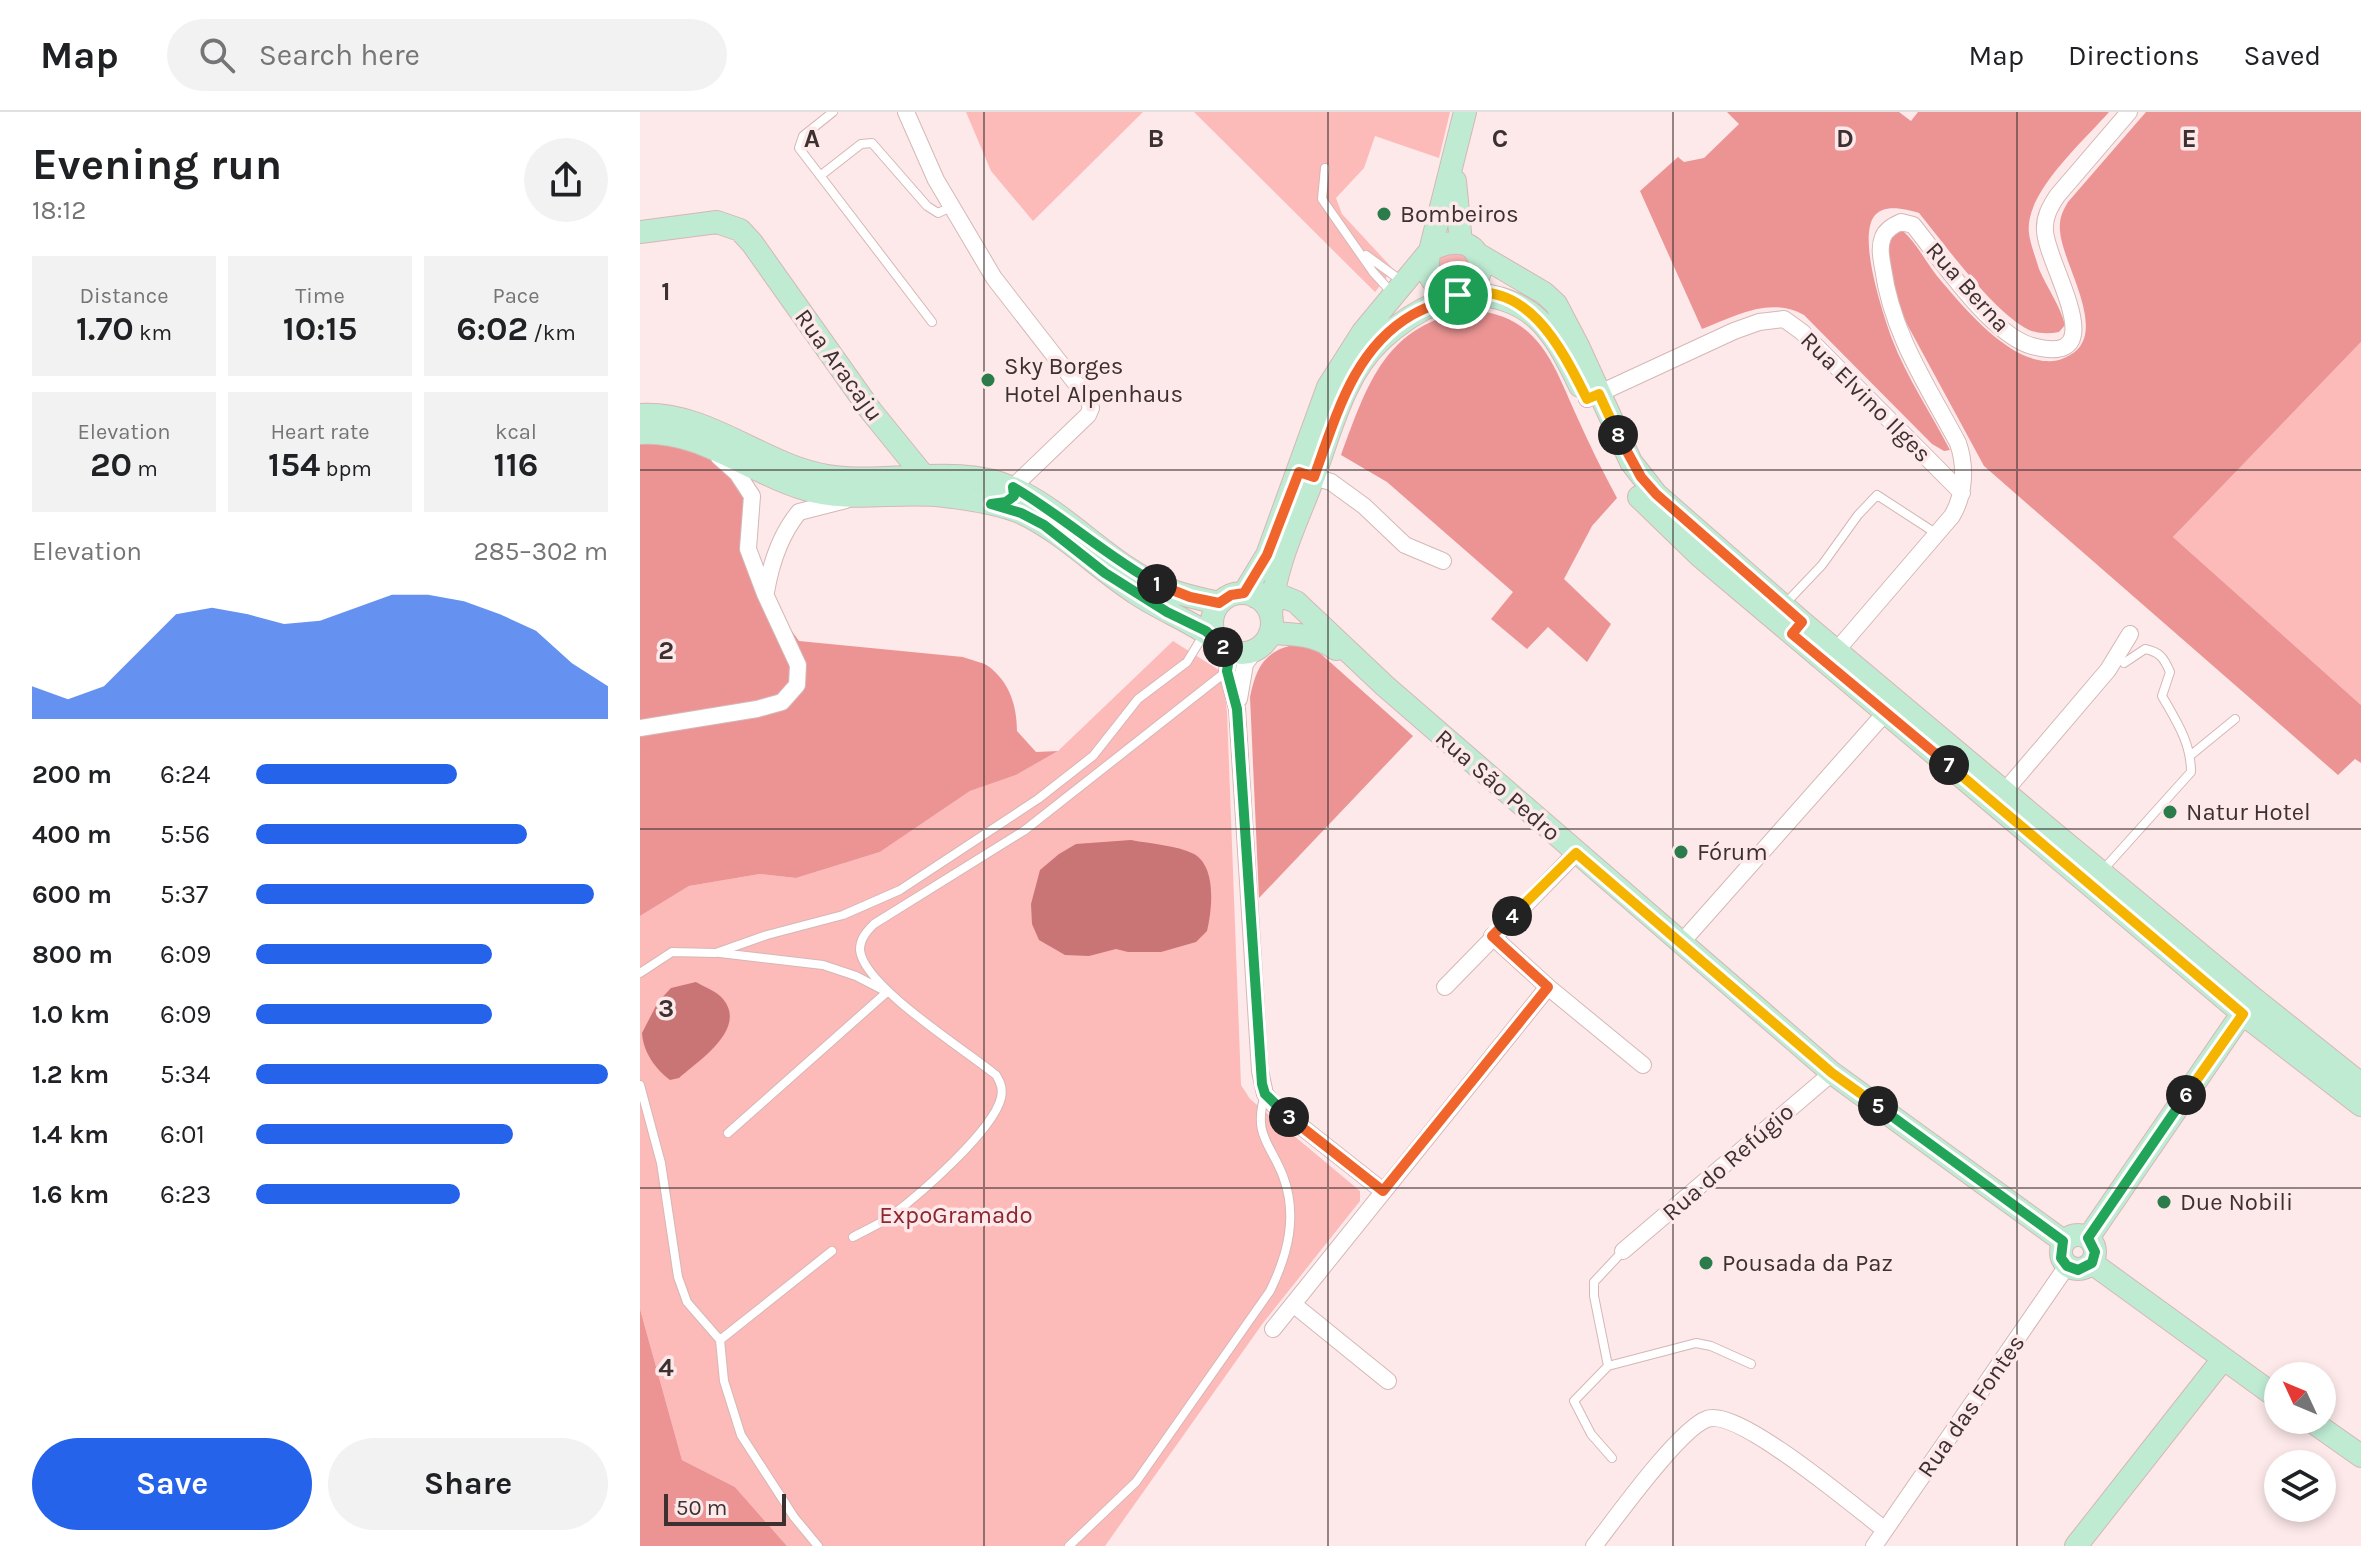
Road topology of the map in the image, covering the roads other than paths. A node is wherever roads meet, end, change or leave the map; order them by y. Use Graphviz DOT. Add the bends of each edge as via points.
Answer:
graph roads {
  1 [pos="833,112"];
  2 [pos="906,112"];
  3 [pos="1465,112"];
  4 [pos="2129,112"];
  5 [pos="1454,163"];
  6 [pos="1325,168"];
  7 [pos="820,176"];
  8 [pos="951,207"];
  9 [pos="640,232"];
  10 [pos="1356,247"];
  11 [pos="1469,248"];
  12 [pos="1430,251"];
  13 [pos="1399,289"];
  14 [pos="1461,294"];
  15 [pos="932,322"];
  16 [pos="1593,396"];
  17 [pos="640,415"];
  18 [pos="640,433"];
  19 [pos="703,444"];
  20 [pos="921,475"];
  21 [pos="1306,475"];
  22 [pos="1013,487"];
  23 [pos="1962,493"];
  24 [pos="861,495"];
  25 [pos="944,495"];
  26 [pos="991,504"];
  27 [pos="1937,534"];
  28 [pos="1705,550"];
  29 [pos="1282,559"];
  30 [pos="1443,561"];
  31 [pos="765,594"];
  32 [pos="1257,594"];
  33 [pos="1296,602"];
  34 [pos="1783,606"];
  35 [pos="1797,628"];
  36 [pos="2130,634"];
  37 [pos="1236,636"];
  38 [pos="1837,650"];
  39 [pos="2124,663"];
  40 [pos="1385,686"];
  41 [pos="1892,706"];
  42 [pos="1237,709"];
  43 [pos="2235,719"];
  44 [pos="640,728"];
  45 [pos="2191,755"];
  46 [pos="2005,791"];
  47 [pos="970,845"];
  48 [pos="2057,846"];
  49 [pos="1576,853"];
  50 [pos="978,861"];
  51 [pos="2104,881"];
  52 [pos="1492,936"];
  53 [pos="1682,942"];
  54 [pos="716,953"];
  55 [pos="640,973"];
  56 [pos="1445,987"];
  57 [pos="1548,987"];
  58 [pos="887,992"];
  59 [pos="2248,1006"];
  60 [pos="1643,1065"];
  61 [pos="1832,1073"];
  62 [pos="640,1085"];
  63 [pos="2355,1089"];
  64 [pos="1265,1094"];
  65 [pos="728,1133"];
  66 [pos="1383,1191"];
  67 [pos="853,1237"];
  68 [pos="2088,1238"];
  69 [pos="2063,1241"];
  70 [pos="832,1251"];
  71 [pos="1623,1251"];
  72 [pos="2092,1263"];
  73 [pos="2067,1266"];
  74 [pos="1293,1304"];
  75 [pos="1273,1329"];
  76 [pos="720,1340"];
  77 [pos="2223,1359"];
  78 [pos="1751,1364"];
  79 [pos="1608,1366"];
  80 [pos="1388,1381"];
  81 [pos="2264,1388"];
  82 [pos="2330,1434"];
  83 [pos="2361,1456"];
  84 [pos="1612,1458"];
  85 [pos="1885,1530"];
  86 [pos="818,1546"];
  87 [pos="1069,1546"];
  88 [pos="1594,1546"];
  89 [pos="1874,1546"];
  90 [pos="2076,1546"];
  1 -- 7 [label="lane" via="799,141"];
  2 -- 8 [label="street"];
  3 -- 5 [label="main road"];
  4 -- 23 [label="street, Rua Berna" via="2048,211 2050,256 2076,327 2073,339 2062,347 2047,350 2008,335 1913,225 1901,222 1883,235 1880,248 1897,330 1964,458"];
  5 -- 11 [label="main road"];
  5 -- 12 [label="main road"];
  6 -- 10 [label="lane" via="1322,199"];
  7 -- 8 [label="lane" via="861,144 872,143 927,206 938,213"];
  7 -- 15 [label="lane"];
  8 -- 22 [label="street" via="994,278 1091,408"];
  9 -- 20 [label="main road, Rua Aracaju" via="717,222 740,230"];
  10 -- 13 [label="lane"];
  10 -- 13 [label="lane"];
  11 -- 12 [label="main road" via="1449,241"];
  11 -- 14 [label="main road" via="1480,273"];
  11 -- 16 [label="main road" via="1556,304"];
  12 -- 13 [label="main road"];
  12 -- 14 [label="main road" via="1427,263 1433,283"];
  13 -- 21 [label="main road" via="1328,387"];
  14 -- 16 [label="main road" via="1493,295 1522,306 1536,317"];
  14 -- 21 [label="main road" via="1413,314 1377,343 1348,387"];
  16 -- 23 [label="street, Rua Elvino Ilges" via="1734,331 1784,319"];
  16 -- 28 [label="main road" via="1629,485 1643,503"];
  17 -- 20 [label="main road" via="686,419 790,466 829,477"];
  18 -- 19 [label="main road" via="673,434"];
  19 -- 24 [label="main road" via="808,490"];
  19 -- 31 [label="street" via="737,473 752,496 748,549"];
  20 -- 22 [label="main road"];
  20 -- 25 [label="main road, Rua Aracaju"];
  21 -- 29 [label="main road"];
  21 -- 30 [label="street" via="1331,482 1405,545"];
  21 -- 32 [label="main road" via="1267,555"];
  22 -- 26 [label="main road" via="1010,500"];
  22 -- 37 [label="main road"];
  23 -- 27 [label="street"];
  24 -- 25 [label="main road"];
  24 -- 31 [label="street" via="799,512 781,539"];
  25 -- 26 [label="main road"];
  26 -- 37 [label="main road" via="1044,525 1117,581 1177,618"];
  27 -- 34 [label="lane" via="1877,495"];
  27 -- 38 [label="street"];
  28 -- 34 [label="main road"];
  28 -- 35 [label="main road"];
  29 -- 32 [label="main road"];
  29 -- 33 [label="main road" via="1283,590"];
  31 -- 44 [label="street" via="798,665 797,685 782,702"];
  32 -- 33 [label="main road, Rua São Pedro"];
  32 -- 37 [label="main road"];
  32 -- 37 [label="main road" via="1231,595"];
  33 -- 40 [label="main road, Rua São Pedro"];
  34 -- 35 [label="main road"];
  35 -- 38 [label="main road"];
  35 -- 41 [label="main road"];
  36 -- 46 [label="street" via="2108,670"];
  37 -- 40 [label="main road, Rua São Pedro" via="1321,639"];
  37 -- 42 [label="street"];
  37 -- 42 [label="street" via="1245,664"];
  37 -- 47 [label="lane" via="1187,662 1138,699 1093,756"];
  37 -- 50 [label="lane" via="1047,813"];
  38 -- 41 [label="main road"];
  39 -- 45 [label="lane" via="2145,649 2165,659 2170,672 2162,696"];
  40 -- 49 [label="main road, Rua São Pedro"];
  41 -- 46 [label="main road"];
  41 -- 48 [label="main road"];
  41 -- 53 [label="street"];
  42 -- 64 [label="street"];
  43 -- 45 [label="lane"];
  45 -- 51 [label="lane" via="2191,772"];
  46 -- 48 [label="main road"];
  47 -- 50 [label="lane"];
  47 -- 54 [label="lane" via="866,907"];
  48 -- 51 [label="main road"];
  49 -- 52 [label="street"];
  49 -- 53 [label="main road, Rua São Pedro"];
  50 -- 58 [label="lane" via="867,931 860,954"];
  51 -- 59 [label="main road"];
  52 -- 56 [label="street"];
  52 -- 57 [label="street"];
  53 -- 61 [label="main road, Rua São Pedro"];
  54 -- 55 [label="lane" via="672,952"];
  54 -- 58 [label="lane" via="823,965"];
  57 -- 60 [label="street"];
  57 -- 66 [label="street"];
  58 -- 65 [label="lane"];
  58 -- 67 [label="lane" via="996,1075 1001,1099 970,1146 891,1217"];
  59 -- 63 [label="main road"];
  59 -- 68 [label="main road"];
  61 -- 69 [label="main road, Rua São Pedro"];
  61 -- 71 [label="street, Rua do Refúgio"];
  62 -- 76 [label="lane" via="661,1163 678,1277 687,1302"];
  64 -- 66 [label="street"];
  64 -- 87 [label="lane" via="1261,1132 1284,1179 1291,1210 1284,1263 1270,1291 1136,1482"];
  66 -- 74 [label="street"];
  68 -- 69 [label="main road" via="2078,1235"];
  68 -- 72 [label="main road" via="2095,1252"];
  69 -- 73 [label="main road" via="2061,1258"];
  70 -- 76 [label="lane"];
  71 -- 79 [label="lane" via="1594,1282"];
  72 -- 73 [label="main road" via="2078,1270"];
  72 -- 77 [label="main road"];
  73 -- 85 [label="street, Rua das Fontes"];
  74 -- 75 [label="street"];
  74 -- 80 [label="street"];
  76 -- 86 [label="lane" via="724,1381 741,1435"];
  77 -- 81 [label="main road"];
  77 -- 90 [label="main road"];
  78 -- 79 [label="lane" via="1696,1343"];
  79 -- 84 [label="lane" via="1574,1401 1591,1434"];
  82 -- 83 [label="main road"];
  85 -- 88 [label="street" via="1750,1430 1712,1417 1671,1450"];
  85 -- 89 [label="street, Rua das Fontes"];
}
